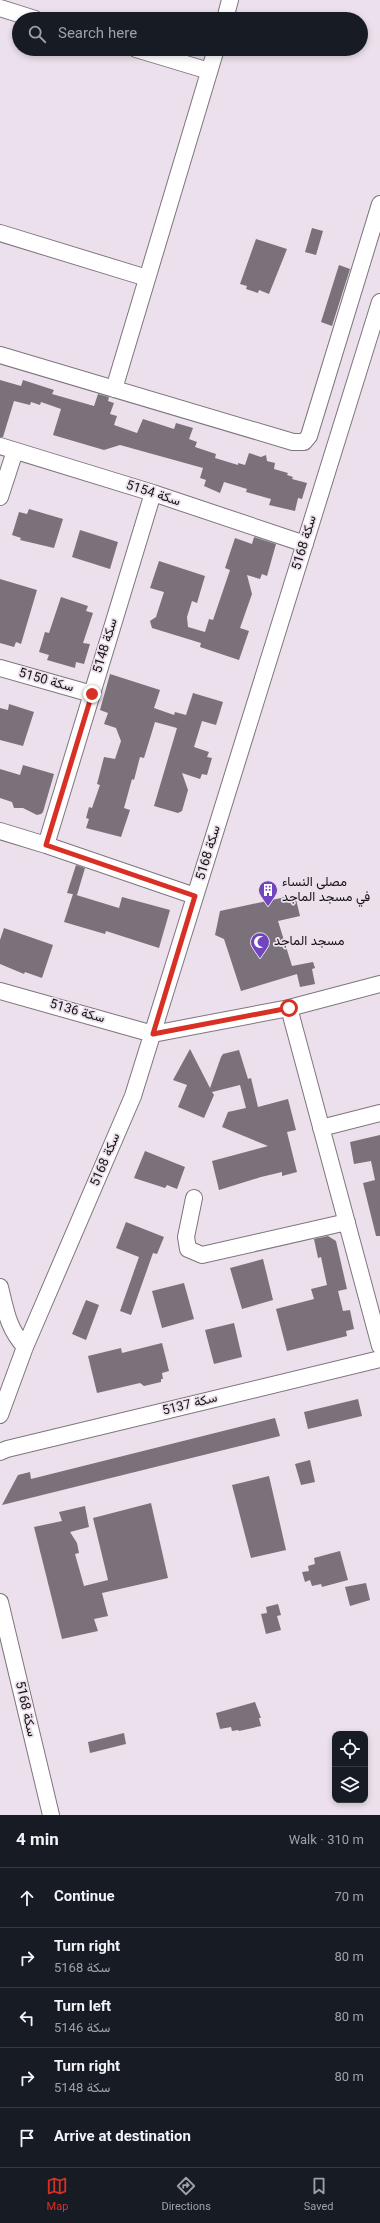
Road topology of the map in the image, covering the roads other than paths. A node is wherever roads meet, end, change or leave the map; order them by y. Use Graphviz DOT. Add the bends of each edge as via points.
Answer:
graph roads {
  1 [pos="230,0"];
  2 [pos="0,8"];
  3 [pos="13,12"];
  4 [pos="226,12"];
  5 [pos="159,56"];
  6 [pos="214,56"];
  7 [pos="209,71"];
  8 [pos="380,204"];
  9 [pos="0,233"];
  10 [pos="147,278"];
  11 [pos="380,302"];
  12 [pos="0,355"];
  13 [pos="114,389"];
  14 [pos="7,449"];
  15 [pos="152,493"];
  16 [pos="0,497"];
  17 [pos="305,544"];
  18 [pos="0,668"];
  19 [pos="92,694"];
  20 [pos="0,831"];
  21 [pos="46,845"];
  22 [pos="195,896"];
  23 [pos="380,984"];
  24 [pos="0,991"];
  25 [pos="289,1008"];
  26 [pos="153,1034"];
  27 [pos="380,1113"];
  28 [pos="321,1128"];
  29 [pos="194,1198"];
  30 [pos="347,1222"];
  31 [pos="0,1287"];
  32 [pos="380,1346"];
  33 [pos="25,1348"];
  34 [pos="380,1359"];
  35 [pos="0,1415"];
  36 [pos="0,1452"];
  37 [pos="0,1602"];
  38 [pos="51,1815"];
  1 -- 4 [label="street"];
  2 -- 3 [label="street"];
  5 -- 7 [label="street"];
  6 -- 7 [label="street"];
  7 -- 10 [label="street"];
  8 -- 13 [label="street" via="309,436 304,442 296,443"];
  9 -- 10 [label="street"];
  10 -- 13 [label="street"];
  11 -- 17 [label="street, سكة 5168"];
  12 -- 13 [label="street"];
  14 -- 15 [label="street, سكة 5154"];
  14 -- 16 [label="street"];
  15 -- 17 [label="street, سكة 5154"];
  15 -- 19 [label="street, سكة 5148"];
  17 -- 22 [label="street, سكة 5168"];
  18 -- 19 [label="street, سكة 5150"];
  19 -- 21 [label="street, سكة 5148"];
  20 -- 21 [label="street"];
  21 -- 22 [label="street"];
  22 -- 26 [label="street, سكة 5168"];
  23 -- 25 [label="street"];
  24 -- 26 [label="street, سكة 5136"];
  25 -- 26 [label="street"];
  25 -- 28 [label="street"];
  26 -- 33 [label="street, سكة 5168" via="133,1096"];
  27 -- 28 [label="street"];
  28 -- 30 [label="street"];
  29 -- 30 [label="street" via="186,1237 188,1249 202,1255"];
  30 -- 32 [label="street"];
  31 -- 33 [label="street" via="9,1324"];
  33 -- 35 [label="street, سكة 5168"];
  34 -- 36 [label="street, سكة 5137" via="7,1448"];
  37 -- 38 [label="street, سكة 5168"];
}
